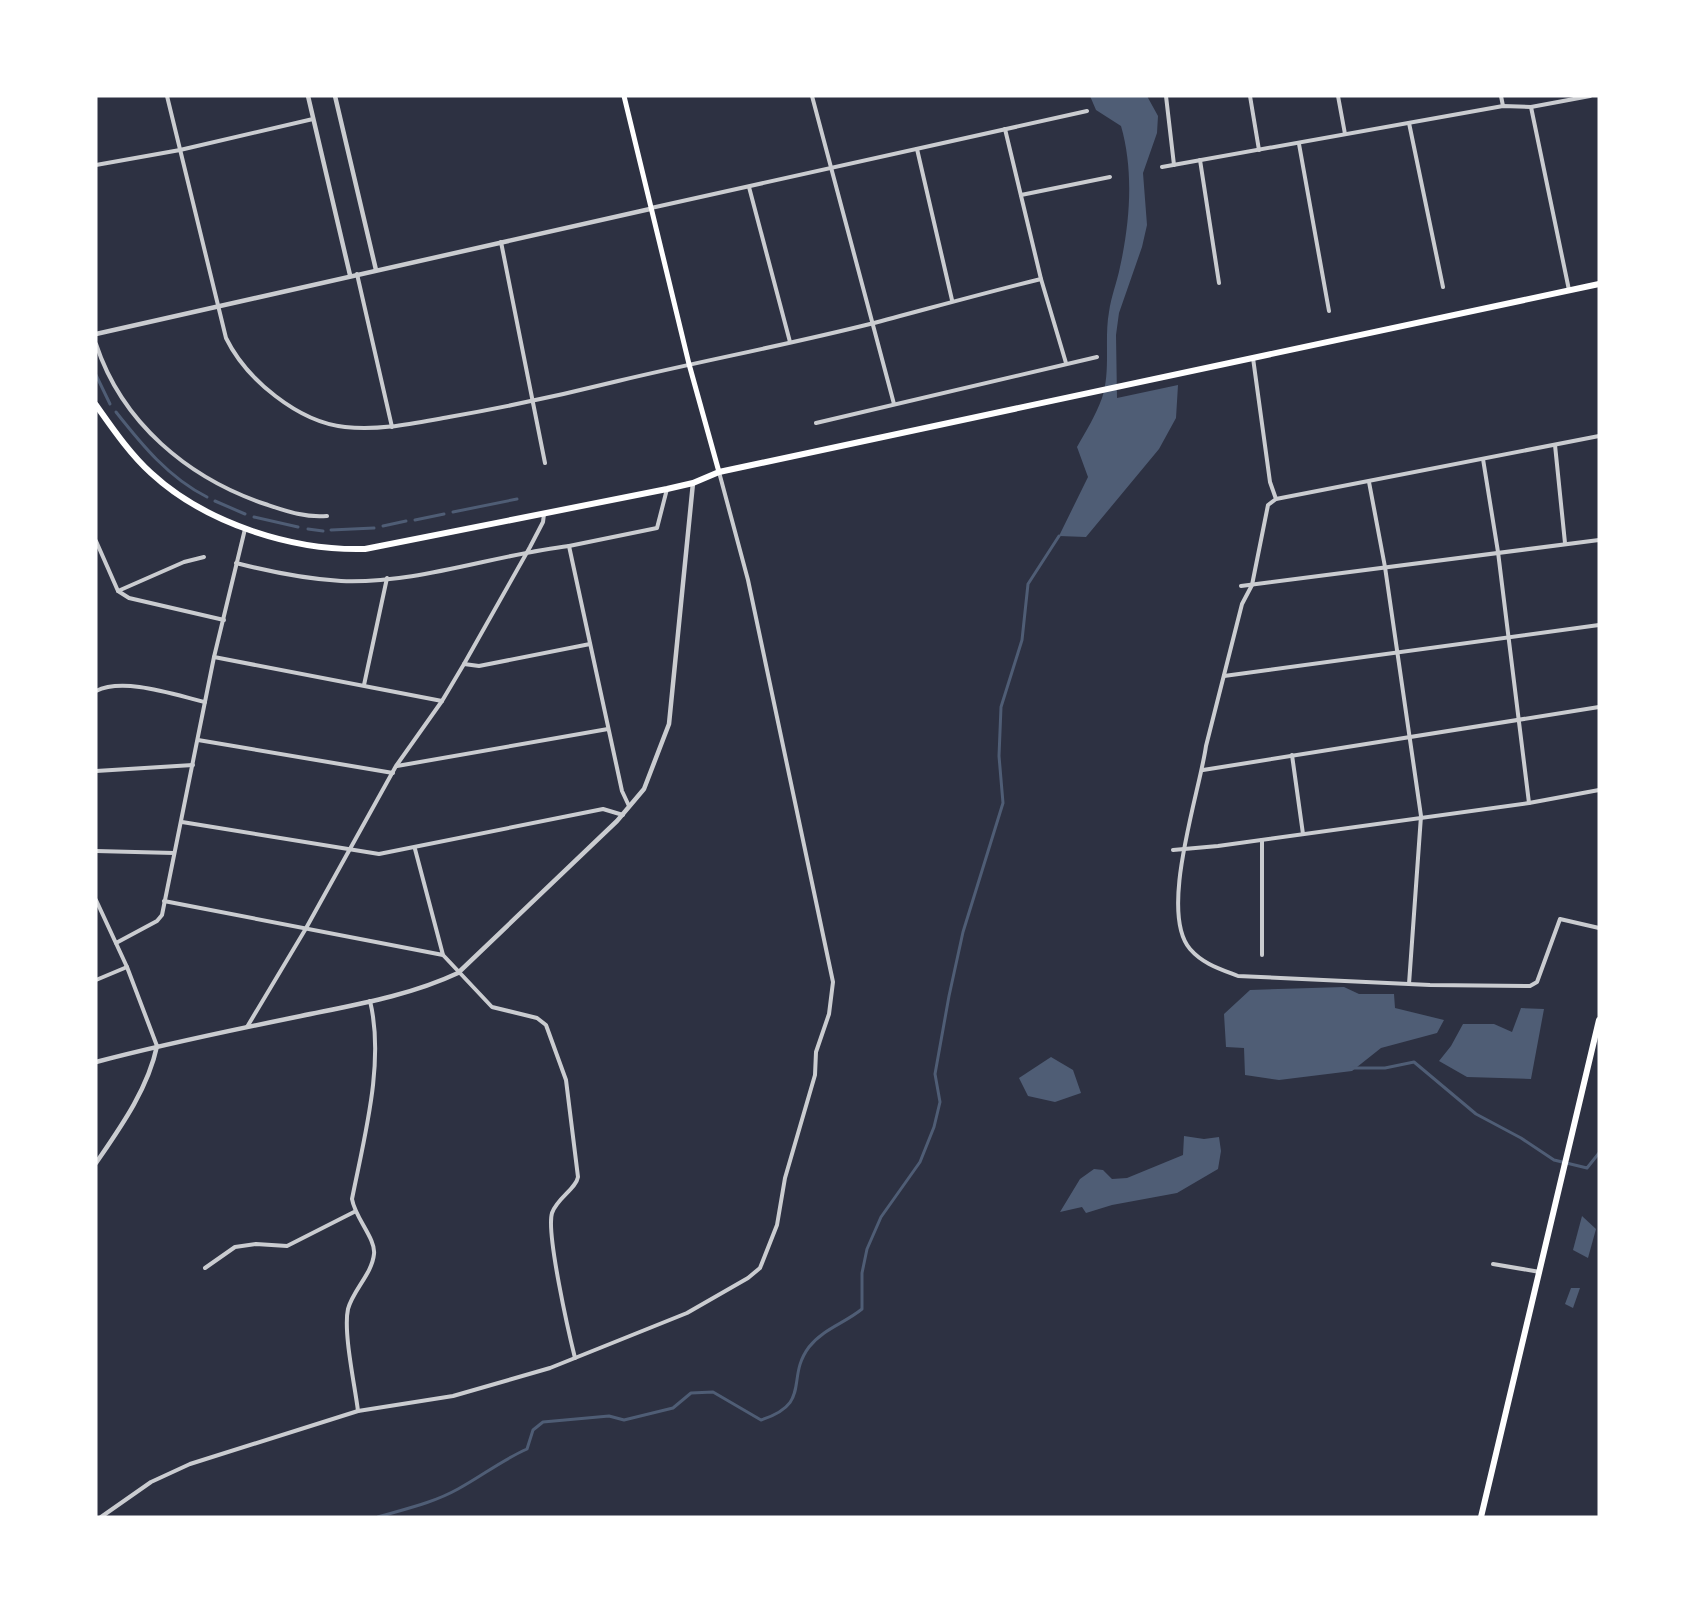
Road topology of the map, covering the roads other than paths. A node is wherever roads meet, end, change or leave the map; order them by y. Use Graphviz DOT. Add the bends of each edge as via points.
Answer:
graph roads {
  1 [pos="167,96"];
  2 [pos="308,96"];
  3 [pos="335,96"];
  4 [pos="624,96"];
  5 [pos="812,96"];
  6 [pos="1166,96"];
  7 [pos="1250,96"];
  8 [pos="1338,96"];
  9 [pos="1501,96"];
  10 [pos="1590,96"];
  11 [pos="1503,106"];
  12 [pos="1531,107"];
  13 [pos="1087,111"];
  14 [pos="313,118"];
  15 [pos="1409,123"];
  16 [pos="1005,129"];
  17 [pos="1346,134"];
  18 [pos="1299,144"];
  19 [pos="916,149"];
  20 [pos="180,150"];
  21 [pos="1259,150"];
  22 [pos="1200,160"];
  23 [pos="96,165"];
  24 [pos="1174,165"];
  25 [pos="1162,167"];
  26 [pos="830,170"];
  27 [pos="1110,177"];
  28 [pos="749,187"];
  29 [pos="1021,195"];
  30 [pos="650,208"];
  31 [pos="501,242"];
  32 [pos="376,270"];
  33 [pos="357,274"];
  34 [pos="351,275"];
  35 [pos="1041,279"];
  36 [pos="1219,283"];
  37 [pos="1599,284"];
  38 [pos="1443,287"];
  39 [pos="1569,290"];
  40 [pos="952,300"];
  41 [pos="217,305"];
  42 [pos="1329,311"];
  43 [pos="871,324"];
  44 [pos="96,334"];
  45 [pos="790,342"];
  46 [pos="96,344"];
  47 [pos="1097,357"];
  48 [pos="1253,358"];
  49 [pos="1066,363"];
  50 [pos="689,364"];
  51 [pos="534,402"];
  52 [pos="96,405"];
  53 [pos="894,405"];
  54 [pos="816,423"];
  55 [pos="392,427"];
  56 [pos="1599,436"];
  57 [pos="1555,445"];
  58 [pos="1483,459"];
  59 [pos="545,463"];
  60 [pos="720,472"];
  61 [pos="1369,482"];
  62 [pos="693,483"];
  63 [pos="667,489"];
  64 [pos="1276,499"];
  65 [pos="544,514"];
  66 [pos="327,516"];
  67 [pos="246,528"];
  68 [pos="1599,540"];
  69 [pos="96,541"];
  70 [pos="1565,543"];
  71 [pos="569,546"];
  72 [pos="529,549"];
  73 [pos="1498,552"];
  74 [pos="204,557"];
  75 [pos="236,563"];
  76 [pos="1385,567"];
  77 [pos="387,578"];
  78 [pos="1251,585"];
  79 [pos="1241,586"];
  80 [pos="118,591"];
  81 [pos="224,621"];
  82 [pos="1599,625"];
  83 [pos="1508,636"];
  84 [pos="590,644"];
  85 [pos="1398,652"];
  86 [pos="214,657"];
  87 [pos="464,664"];
  88 [pos="1224,676"];
  89 [pos="364,685"];
  90 [pos="96,691"];
  91 [pos="442,701"];
  92 [pos="205,702"];
  93 [pos="1599,707"];
  94 [pos="1518,720"];
  95 [pos="608,729"];
  96 [pos="1408,737"];
  97 [pos="198,740"];
  98 [pos="1292,755"];
  99 [pos="193,765"];
  100 [pos="396,766"];
  101 [pos="1203,770"];
  102 [pos="96,771"];
  103 [pos="393,773"];
  104 [pos="1599,790"];
  105 [pos="1529,803"];
  106 [pos="630,807"];
  107 [pos="623,815"];
  108 [pos="1421,816"];
  109 [pos="182,822"];
  110 [pos="1303,834"];
  111 [pos="1262,840"];
  112 [pos="415,849"];
  113 [pos="1183,849"];
  114 [pos="1173,850"];
  115 [pos="96,851"];
  116 [pos="347,851"];
  117 [pos="174,853"];
  118 [pos="96,900"];
  119 [pos="164,901"];
  120 [pos="1599,928"];
  121 [pos="305,930"];
  122 [pos="116,943"];
  123 [pos="444,955"];
  124 [pos="1262,955"];
  125 [pos="127,967"];
  126 [pos="459,973"];
  127 [pos="96,980"];
  128 [pos="1409,984"];
  129 [pos="370,1001"];
  130 [pos="1599,1020"];
  131 [pos="247,1027"];
  132 [pos="157,1046"];
  133 [pos="96,1062"];
  134 [pos="96,1163"];
  135 [pos="354,1212"];
  136 [pos="1493,1264"];
  137 [pos="205,1268"];
  138 [pos="1540,1272"];
  139 [pos="575,1358"];
  140 [pos="358,1411"];
  141 [pos="100,1517"];
  142 [pos="1481,1517"];
  1 -- 20 [label="street"];
  2 -- 14 [label="street"];
  3 -- 32 [label="street"];
  4 -- 30 [label="main road"];
  5 -- 26 [label="street"];
  6 -- 24 [label="street"];
  7 -- 21 [label="street"];
  8 -- 17 [label="street"];
  9 -- 11 [label="street"];
  10 -- 12 [label="street"];
  11 -- 12 [label="street"];
  11 -- 15 [label="street"];
  12 -- 39 [label="street"];
  13 -- 16 [label="street"];
  14 -- 20 [label="street"];
  14 -- 34 [label="street"];
  15 -- 17 [label="street"];
  15 -- 38 [label="street"];
  16 -- 19 [label="street"];
  16 -- 29 [label="street"];
  17 -- 18 [label="street"];
  18 -- 21 [label="street"];
  18 -- 42 [label="street"];
  19 -- 26 [label="street"];
  19 -- 40 [label="street"];
  20 -- 23 [label="street"];
  20 -- 41 [label="street"];
  21 -- 22 [label="street"];
  22 -- 24 [label="street"];
  22 -- 36 [label="street"];
  24 -- 25 [label="street"];
  26 -- 28 [label="street"];
  26 -- 43 [label="street"];
  27 -- 29 [label="street"];
  28 -- 30 [label="street"];
  28 -- 45 [label="street"];
  29 -- 35 [label="street"];
  30 -- 31 [label="street"];
  30 -- 50 [label="main road"];
  31 -- 32 [label="street"];
  31 -- 51 [label="street"];
  32 -- 33 [label="street"];
  33 -- 34 [label="street"];
  33 -- 55 [label="street"];
  34 -- 41 [label="street"];
  35 -- 40 [label="street"];
  35 -- 49 [label="street"];
  37 -- 39 [label="main road"];
  39 -- 48 [label="main road"];
  40 -- 43 [label="street"];
  41 -- 44 [label="street"];
  41 -- 55 [label="street" via="234,355 245,370 274,393 320,420 344,427"];
  43 -- 45 [label="street"];
  43 -- 53 [label="street"];
  45 -- 50 [label="street"];
  46 -- 66 [label="street" via="104,368 123,400 172,455 218,485 254,500 294,514"];
  47 -- 49 [label="street"];
  48 -- 60 [label="main road"];
  48 -- 64 [label="street" via="1270,482"];
  49 -- 53 [label="street"];
  50 -- 51 [label="street"];
  50 -- 60 [label="main road"];
  51 -- 55 [label="street"];
  51 -- 59 [label="street"];
  52 -- 67 [label="main road" via="151,474 185,499"];
  53 -- 54 [label="street"];
  56 -- 57 [label="street"];
  57 -- 58 [label="street"];
  57 -- 70 [label="street"];
  58 -- 61 [label="street"];
  58 -- 73 [label="street"];
  60 -- 62 [label="main road"];
  60 -- 139 [label="street" via="748,580 827,948 833,998 816,1052 815,1076 785,1178 777,1225 760,1268 687,1313"];
  61 -- 64 [label="street"];
  61 -- 76 [label="street"];
  62 -- 63 [label="main road"];
  62 -- 106 [label="street" via="669,724 644,789"];
  63 -- 65 [label="main road"];
  63 -- 71 [label="street" via="657,528"];
  64 -- 78 [label="street" via="1268,505"];
  65 -- 67 [label="main road" via="364,549 325,548"];
  65 -- 72 [label="street"];
  67 -- 75 [label="street"];
  68 -- 70 [label="street"];
  69 -- 80 [label="street"];
  70 -- 73 [label="street"];
  71 -- 72 [label="street"];
  71 -- 84 [label="street"];
  72 -- 77 [label="street"];
  72 -- 87 [label="street"];
  73 -- 76 [label="street"];
  73 -- 83 [label="street"];
  74 -- 80 [label="street"];
  75 -- 77 [label="street" via="310,578"];
  75 -- 81 [label="street"];
  76 -- 78 [label="street"];
  76 -- 85 [label="street"];
  77 -- 89 [label="street"];
  78 -- 79 [label="street"];
  78 -- 88 [label="street" via="1242,604"];
  80 -- 81 [label="street" via="129,598"];
  81 -- 86 [label="street"];
  82 -- 83 [label="street"];
  83 -- 85 [label="street"];
  83 -- 94 [label="street"];
  84 -- 87 [label="street" via="479,666"];
  84 -- 95 [label="street"];
  85 -- 88 [label="street"];
  85 -- 96 [label="street"];
  86 -- 89 [label="street"];
  86 -- 92 [label="street"];
  87 -- 91 [label="street"];
  88 -- 101 [label="street"];
  89 -- 91 [label="street"];
  90 -- 92 [label="street" via="113,685 134,687"];
  91 -- 100 [label="street"];
  92 -- 97 [label="street"];
  93 -- 94 [label="street"];
  94 -- 96 [label="street"];
  94 -- 105 [label="street"];
  95 -- 100 [label="street"];
  95 -- 106 [label="street" via="622,791"];
  96 -- 98 [label="street"];
  96 -- 108 [label="street"];
  97 -- 99 [label="street"];
  97 -- 103 [label="street"];
  98 -- 101 [label="street"];
  98 -- 110 [label="street"];
  99 -- 102 [label="street"];
  99 -- 109 [label="street"];
  100 -- 103 [label="street"];
  101 -- 113 [label="street"];
  103 -- 116 [label="street"];
  104 -- 105 [label="street"];
  105 -- 108 [label="street"];
  106 -- 107 [label="street"];
  107 -- 112 [label="street" via="603,809"];
  107 -- 126 [label="street"];
  108 -- 110 [label="street"];
  108 -- 128 [label="street"];
  109 -- 116 [label="street"];
  109 -- 117 [label="street"];
  110 -- 111 [label="street"];
  111 -- 113 [label="street"];
  111 -- 124 [label="street"];
  112 -- 116 [label="street" via="379,854"];
  112 -- 123 [label="street"];
  113 -- 114 [label="street"];
  113 -- 128 [label="street" via="1179,914 1182,931 1189,948 1209,965 1238,976"];
  115 -- 117 [label="street"];
  116 -- 121 [label="street"];
  117 -- 119 [label="street"];
  118 -- 122 [label="street"];
  119 -- 121 [label="street"];
  119 -- 122 [label="street" via="157,921"];
  120 -- 128 [label="street" via="1560,920 1537,982 1530,986"];
  121 -- 123 [label="street"];
  121 -- 131 [label="street"];
  122 -- 125 [label="street"];
  123 -- 126 [label="street"];
  125 -- 127 [label="street"];
  125 -- 132 [label="street"];
  126 -- 129 [label="street" via="432,985"];
  126 -- 139 [label="street" via="492,1007 537,1018 546,1025 566,1080 579,1177 557,1202 550,1228"];
  129 -- 131 [label="street"];
  129 -- 135 [label="street" via="377,1037 352,1199"];
  130 -- 138 [label="main road"];
  131 -- 132 [label="street"];
  132 -- 133 [label="street"];
  132 -- 134 [label="street" via="132,1104"];
  135 -- 137 [label="street" via="287,1246 235,1247"];
  135 -- 140 [label="street" via="374,1246 374,1255 354,1293 347,1320"];
  136 -- 138 [label="street"];
  138 -- 142 [label="main road"];
  139 -- 140 [label="street" via="453,1396"];
  140 -- 141 [label="street" via="167,1473"];
}
